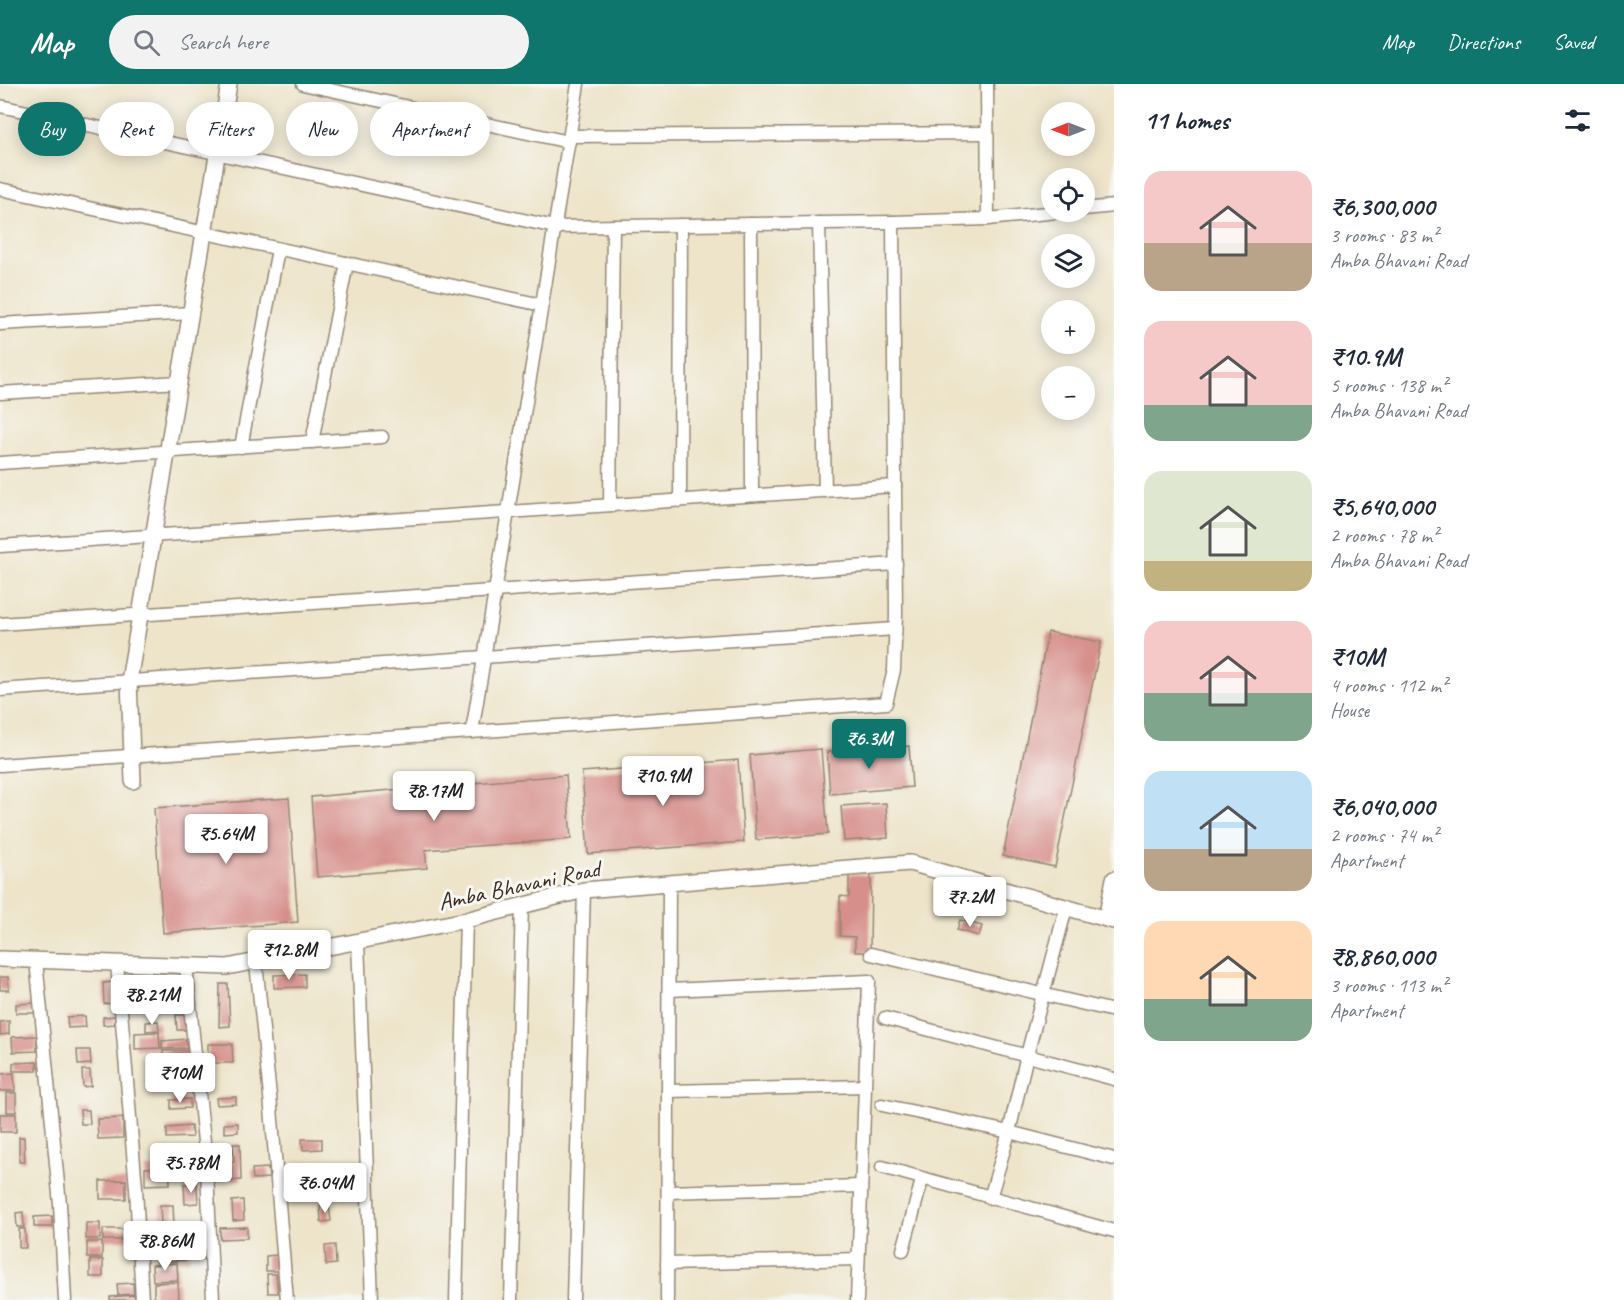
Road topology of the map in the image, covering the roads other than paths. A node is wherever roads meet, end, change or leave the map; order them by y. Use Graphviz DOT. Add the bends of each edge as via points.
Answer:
graph roads {
  1 [pos="229,84"];
  2 [pos="303,84"];
  3 [pos="578,84"];
  4 [pos="987,84"];
  5 [pos="226,102"];
  6 [pos="0,106"];
  7 [pos="986,133"];
  8 [pos="569,139"];
  9 [pos="186,145"];
  10 [pos="217,156"];
  11 [pos="236,156"];
  12 [pos="0,189"];
  13 [pos="1114,206"];
  14 [pos="1095,208"];
  15 [pos="1041,214"];
  16 [pos="987,219"];
  17 [pos="893,222"];
  18 [pos="819,223"];
  19 [pos="752,224"];
  20 [pos="681,225"];
  21 [pos="613,226"];
  22 [pos="555,227"];
  23 [pos="204,233"];
  24 [pos="278,249"];
  25 [pos="347,263"];
  26 [pos="542,305"];
  27 [pos="191,313"];
  28 [pos="0,324"];
  29 [pos="179,381"];
  30 [pos="0,393"];
  31 [pos="382,437"];
  32 [pos="312,442"];
  33 [pos="241,447"];
  34 [pos="168,452"];
  35 [pos="0,464"];
  36 [pos="895,486"];
  37 [pos="825,491"];
  38 [pos="752,495"];
  39 [pos="680,501"];
  40 [pos="610,505"];
  41 [pos="508,512"];
  42 [pos="153,536"];
  43 [pos="0,546"];
  44 [pos="896,564"];
  45 [pos="495,591"];
  46 [pos="140,616"];
  47 [pos="0,624"];
  48 [pos="896,629"];
  49 [pos="484,657"];
  50 [pos="129,681"];
  51 [pos="0,690"];
  52 [pos="472,732"];
  53 [pos="132,755"];
  54 [pos="0,765"];
  55 [pos="133,781"];
  56 [pos="1114,879"];
  57 [pos="669,883"];
  58 [pos="584,890"];
  59 [pos="522,905"];
  60 [pos="1066,908"];
  61 [pos="466,920"];
  62 [pos="1110,920"];
  63 [pos="358,942"];
  64 [pos="871,954"];
  65 [pos="0,959"];
  66 [pos="36,960"];
  67 [pos="117,963"];
  68 [pos="256,963"];
  69 [pos="186,966"];
  70 [pos="669,990"];
  71 [pos="1044,996"];
  72 [pos="1114,1011"];
  73 [pos="885,1018"];
  74 [pos="1027,1055"];
  75 [pos="1114,1079"];
  76 [pos="865,1086"];
  77 [pos="668,1090"];
  78 [pos="882,1105"];
  79 [pos="1009,1132"];
  80 [pos="1114,1159"];
  81 [pos="882,1167"];
  82 [pos="922,1180"];
  83 [pos="861,1186"];
  84 [pos="668,1192"];
  85 [pos="990,1198"];
  86 [pos="1114,1231"];
  87 [pos="903,1250"];
  88 [pos="858,1259"];
  89 [pos="667,1264"];
  90 [pos="65,1300"];
  91 [pos="142,1300"];
  92 [pos="213,1300"];
  93 [pos="287,1300"];
  94 [pos="372,1300"];
  95 [pos="456,1300"];
  96 [pos="511,1300"];
  97 [pos="573,1300"];
  98 [pos="667,1300"];
  99 [pos="856,1300"];
  1 -- 5 [label="street"];
  2 -- 8 [label="street"];
  3 -- 8 [label="street"];
  4 -- 7 [label="street"];
  6 -- 9 [label="street"];
  7 -- 8 [label="street"];
  7 -- 16 [label="street"];
  8 -- 22 [label="street"];
  10 -- 23 [label="street"];
  11 -- 22 [label="street"];
  12 -- 23 [label="street"];
  13 -- 14 [label="street"];
  15 -- 16 [label="street"];
  16 -- 17 [label="street"];
  17 -- 18 [label="street"];
  17 -- 36 [label="street"];
  18 -- 19 [label="street"];
  18 -- 37 [label="street"];
  19 -- 20 [label="street"];
  19 -- 38 [label="street"];
  20 -- 21 [label="street"];
  20 -- 39 [label="street"];
  21 -- 22 [label="street"];
  21 -- 40 [label="street"];
  22 -- 26 [label="street"];
  23 -- 24 [label="street"];
  23 -- 27 [label="street"];
  24 -- 25 [label="street"];
  24 -- 33 [label="street"];
  25 -- 26 [label="street"];
  25 -- 32 [label="street"];
  26 -- 41 [label="street"];
  27 -- 28 [label="street"];
  27 -- 29 [label="street"];
  29 -- 30 [label="street"];
  29 -- 34 [label="street"];
  31 -- 32 [label="street"];
  32 -- 33 [label="street"];
  33 -- 34 [label="street"];
  34 -- 35 [label="street"];
  34 -- 42 [label="street"];
  36 -- 37 [label="street"];
  36 -- 44 [label="street"];
  37 -- 38 [label="street"];
  38 -- 39 [label="street"];
  39 -- 40 [label="street"];
  40 -- 41 [label="street"];
  41 -- 42 [label="street"];
  41 -- 45 [label="street"];
  42 -- 43 [label="street"];
  42 -- 46 [label="street"];
  44 -- 45 [label="street"];
  44 -- 48 [label="street"];
  45 -- 46 [label="street"];
  45 -- 49 [label="street"];
  46 -- 47 [label="street"];
  46 -- 50 [label="street"];
  48 -- 49 [label="street"];
  48 -- 52 [label="street" via="894,670 886,703"];
  49 -- 50 [label="street"];
  49 -- 52 [label="street"];
  50 -- 51 [label="street"];
  50 -- 53 [label="street"];
  52 -- 53 [label="street"];
  53 -- 54 [label="street"];
  53 -- 55 [label="street"];
  56 -- 62 [label="street"];
  57 -- 58 [label="street, Amba Bhavani Road"];
  57 -- 60 [label="street, Amba Bhavani Road" via="910,863"];
  57 -- 70 [label="street"];
  58 -- 59 [label="street, Amba Bhavani Road"];
  58 -- 97 [label="street"];
  59 -- 61 [label="street, Amba Bhavani Road"];
  59 -- 96 [label="street"];
  60 -- 62 [label="street, Amba Bhavani Road"];
  60 -- 71 [label="street"];
  61 -- 63 [label="street, Amba Bhavani Road"];
  61 -- 95 [label="street"];
  63 -- 68 [label="street, Amba Bhavani Road"];
  63 -- 94 [label="street"];
  64 -- 71 [label="street"];
  65 -- 66 [label="street, Amba Bhavani Road"];
  66 -- 67 [label="street, Amba Bhavani Road"];
  66 -- 90 [label="street" via="60,1204"];
  67 -- 69 [label="street, Amba Bhavani Road"];
  67 -- 91 [label="street"];
  68 -- 69 [label="street, Amba Bhavani Road"];
  68 -- 93 [label="street"];
  69 -- 92 [label="street" via="207,1171"];
  70 -- 76 [label="street" via="869,981"];
  70 -- 77 [label="street"];
  71 -- 72 [label="street"];
  71 -- 74 [label="street"];
  73 -- 74 [label="street"];
  74 -- 75 [label="street"];
  74 -- 79 [label="street"];
  76 -- 77 [label="street"];
  76 -- 83 [label="street"];
  77 -- 84 [label="street"];
  78 -- 79 [label="street"];
  79 -- 80 [label="street"];
  79 -- 85 [label="street"];
  81 -- 82 [label="street"];
  82 -- 85 [label="street"];
  82 -- 87 [label="street"];
  83 -- 84 [label="street"];
  83 -- 88 [label="street"];
  84 -- 89 [label="street"];
  85 -- 86 [label="street"];
  88 -- 89 [label="street"];
  88 -- 99 [label="street"];
  89 -- 98 [label="street"];
}
